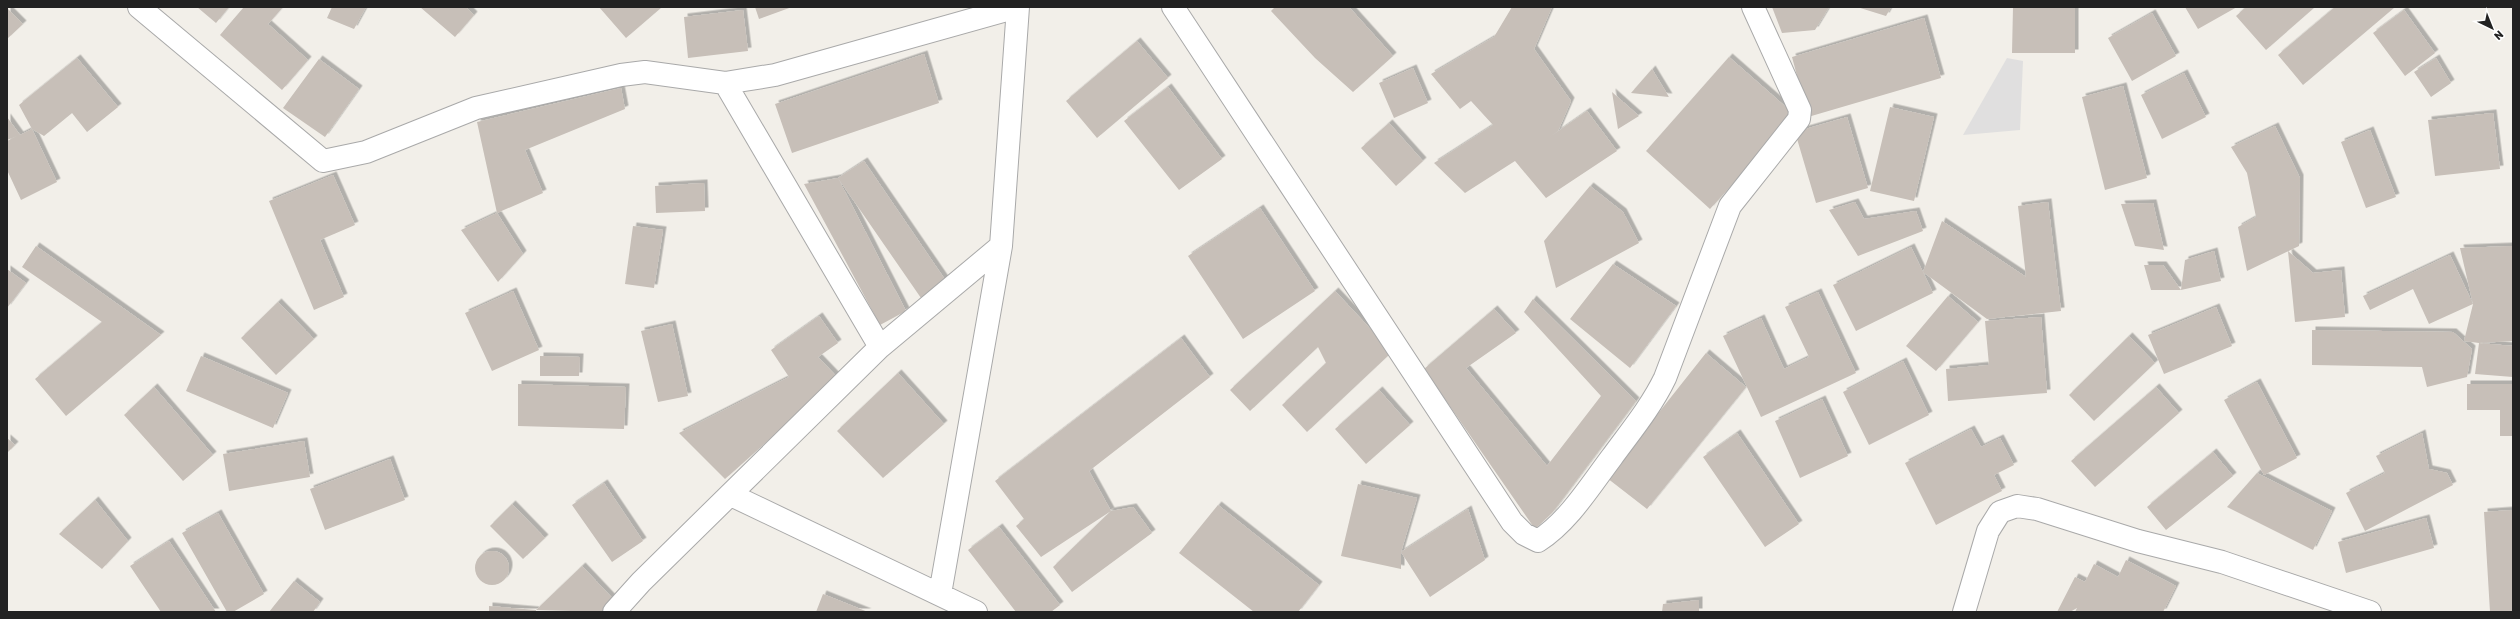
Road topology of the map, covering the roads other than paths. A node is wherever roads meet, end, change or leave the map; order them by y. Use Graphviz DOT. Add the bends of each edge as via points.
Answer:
graph roads {
  1 [pos="139,7"];
  2 [pos="1018,7"];
  3 [pos="1173,7"];
  4 [pos="1753,7"];
  5 [pos="725,83"];
  6 [pos="1001,246"];
  7 [pos="880,347"];
  8 [pos="731,495"];
  9 [pos="940,594"];
  10 [pos="614,612"];
  11 [pos="976,612"];
  12 [pos="1964,612"];
  13 [pos="2370,612"];
  1 -- 5 [label="street" via="323,161 366,152 476,108 621,75 645,72"];
  2 -- 5 [label="street" via="775,75"];
  2 -- 6 [label="street"];
  3 -- 4 [label="street" via="1512,522 1524,534 1538,541 1552,531 1584,495 1654,400 1665,378 1730,206 1799,119 1800,110"];
  5 -- 7 [label="street"];
  6 -- 7 [label="street"];
  6 -- 9 [label="street"];
  7 -- 8 [label="street"];
  8 -- 9 [label="street"];
  8 -- 10 [label="street" via="641,582"];
  9 -- 11 [label="street"];
  12 -- 13 [label="street" via="1988,530 2000,512 2017,506 2036,509 2138,541 2222,562"];
}
